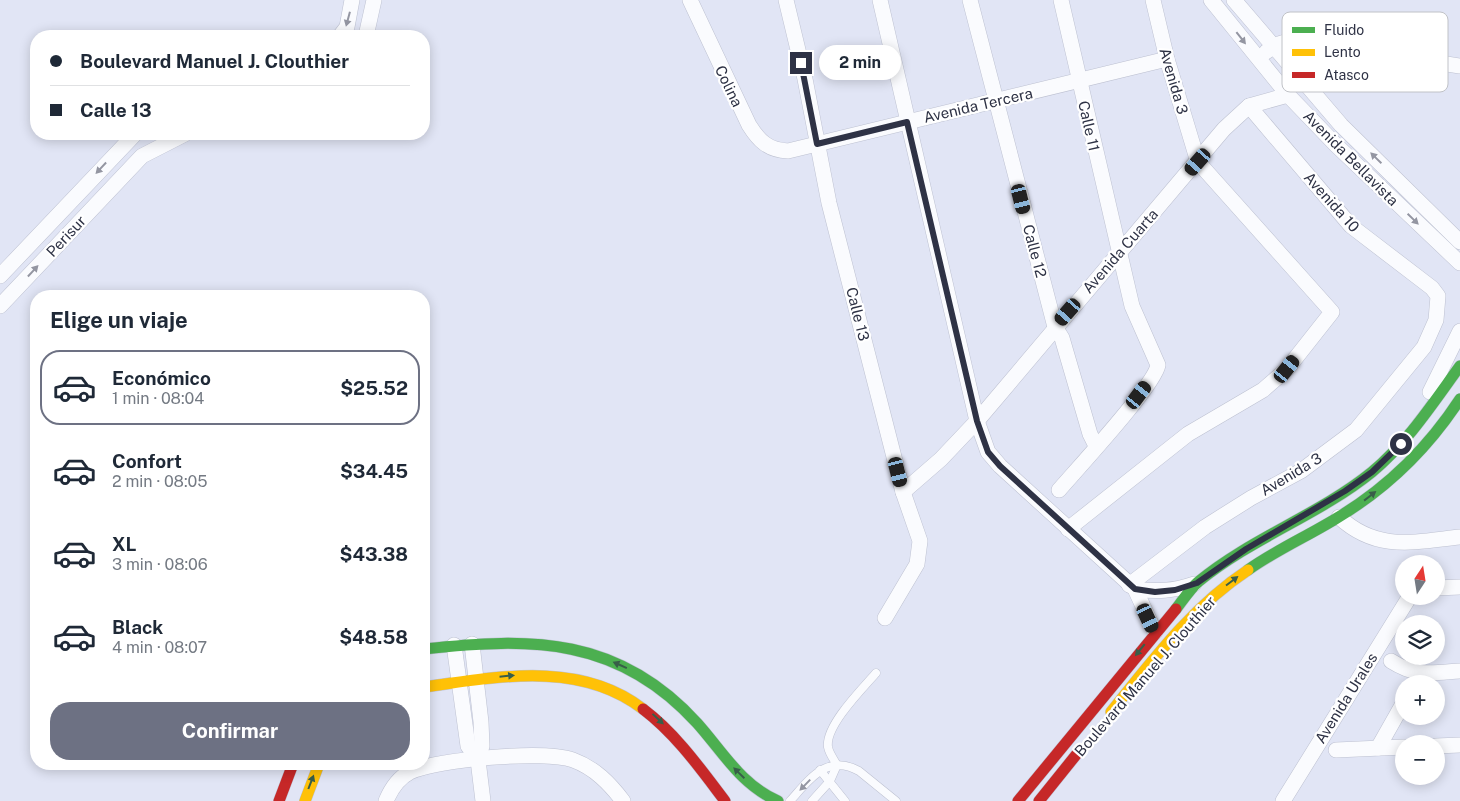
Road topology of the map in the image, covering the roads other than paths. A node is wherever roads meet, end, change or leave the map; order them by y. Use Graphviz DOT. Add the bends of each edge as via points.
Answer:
graph roads {
  1 [pos="352,0"];
  2 [pos="374,0"];
  3 [pos="690,0"];
  4 [pos="786,0"];
  5 [pos="880,0"];
  6 [pos="970,0"];
  7 [pos="1060,0"];
  8 [pos="1153,0"];
  9 [pos="1211,0"];
  10 [pos="1234,0"];
  11 [pos="344,30"];
  12 [pos="367,30"];
  13 [pos="1282,44"];
  14 [pos="1272,47"];
  15 [pos="1282,58"];
  16 [pos="1167,59"];
  17 [pos="1258,60"];
  18 [pos="1079,81"];
  19 [pos="1282,88"];
  20 [pos="1285,92"];
  21 [pos="1312,92"];
  22 [pos="1288,95"];
  23 [pos="996,101"];
  24 [pos="1249,106"];
  25 [pos="907,122"];
  26 [pos="129,140"];
  27 [pos="171,140"];
  28 [pos="817,144"];
  29 [pos="117,151"];
  30 [pos="788,151"];
  31 [pos="1198,162"];
  32 [pos="132,165"];
  33 [pos="1460,242"];
  34 [pos="1119,253"];
  35 [pos="1460,264"];
  36 [pos="0,276"];
  37 [pos="0,306"];
  38 [pos="1438,310"];
  39 [pos="1055,327"];
  40 [pos="1460,331"];
  41 [pos="1460,366"];
  42 [pos="1458,405"];
  43 [pos="977,421"];
  44 [pos="1460,426"];
  45 [pos="1440,428"];
  46 [pos="1413,430"];
  47 [pos="1096,446"];
  48 [pos="1059,490"];
  49 [pos="903,492"];
  50 [pos="1339,517"];
  51 [pos="1068,529"];
  52 [pos="1460,537"];
  53 [pos="1197,583"];
  54 [pos="1132,587"];
  55 [pos="1460,587"];
  56 [pos="1445,588"];
  57 [pos="1404,605"];
  58 [pos="885,618"];
  59 [pos="1155,632"];
  60 [pos="472,644"];
  61 [pos="454,645"];
  62 [pos="430,648"];
  63 [pos="1391,661"];
  64 [pos="1460,672"];
  65 [pos="876,673"];
  66 [pos="1412,675"];
  67 [pos="1442,675"];
  68 [pos="477,680"];
  69 [pos="458,682"];
  70 [pos="430,686"];
  71 [pos="1395,718"];
  72 [pos="481,722"];
  73 [pos="465,724"];
  74 [pos="1101,724"];
  75 [pos="1088,739"];
  76 [pos="1460,745"];
  77 [pos="1445,746"];
  78 [pos="1395,747"];
  79 [pos="1378,748"];
  80 [pos="1336,750"];
  81 [pos="478,760"];
  82 [pos="837,765"];
  83 [pos="430,767"];
  84 [pos="291,770"];
  85 [pos="317,770"];
  86 [pos="419,770"];
  87 [pos="820,770"];
  88 [pos="830,781"];
  89 [pos="1026,788"];
  90 [pos="768,800"];
  91 [pos="279,801"];
  92 [pos="305,801"];
  93 [pos="386,801"];
  94 [pos="483,801"];
  95 [pos="624,801"];
  96 [pos="725,801"];
  97 [pos="790,801"];
  98 [pos="812,801"];
  99 [pos="845,801"];
  100 [pos="896,801"];
  101 [pos="1011,801"];
  102 [pos="1018,801"];
  103 [pos="1039,801"];
  104 [pos="1283,801"];
  1 -- 11 [label="street, one-way"];
  2 -- 12 [label="street"];
  3 -- 30 [label="street, Colina" via="756,135 766,146"];
  4 -- 28 [label="street, Calle 13"];
  5 -- 25 [label="street"];
  6 -- 23 [label="street, Calle 12"];
  7 -- 18 [label="street, Calle 11"];
  8 -- 16 [label="street, Avenida 3"];
  9 -- 17 [label="street, Avenida Bellavista, one-way"];
  10 -- 14 [label="street, Avenida Bellavista"];
  13 -- 14 [label="street"];
  15 -- 14 [label="street, Avenida Bellavista, one-way"];
  14 -- 17 [label="street"];
  16 -- 18 [label="street, Avenida Tercera"];
  16 -- 31 [label="street, Avenida 3"];
  17 -- 19 [label="street, Avenida Bellavista"];
  18 -- 23 [label="street, Avenida Tercera"];
  18 -- 34 [label="street, Calle 11"];
  20 -- 22 [label="street, Avenida Bellavista"];
  33 -- 21 [label="street, Avenida Bellavista, one-way"];
  22 -- 24 [label="street, Avenida Cuarta"];
  22 -- 35 [label="street, Avenida Bellavista, one-way"];
  23 -- 25 [label="street, Avenida Tercera"];
  23 -- 39 [label="street, Calle 12"];
  24 -- 31 [label="street, Avenida Cuarta" via="1224,129"];
  24 -- 38 [label="street, Avenida 10" via="1351,226 1432,288 1438,296"];
  25 -- 28 [label="street, Avenida Tercera"];
  25 -- 43 [label="street"];
  26 -- 29 [label="street, Perisur"];
  27 -- 32 [label="street, Perisur" via="153,148"];
  28 -- 30 [label="street, Avenida Tercera"];
  28 -- 49 [label="street, Calle 13" via="829,203"];
  29 -- 32 [label="street"];
  29 -- 36 [label="street, Perisur, one-way"];
  31 -- 34 [label="street, Avenida Cuarta"];
  31 -- 51 [label="street" via="1332,312 1287,369 1263,390 1188,434"];
  37 -- 32 [label="street, Perisur, one-way"];
  34 -- 39 [label="street, Avenida Cuarta"];
  34 -- 47 [label="street, Calle 11" via="1132,306 1158,365 1139,395"];
  38 -- 54 [label="street, Avenida 3" via="1424,347 1356,430 1301,471 1206,526"];
  39 -- 43 [label="street, Avenida Cuarta"];
  39 -- 47 [label="street, Calle 12" via="1062,338"];
  40 -- 46 [label="street"];
  41 -- 46 [label="main road, Boulevard Manuel J. Clouthier"];
  42 -- 45 [label="main road, Boulevard Manuel J. Clouthier"];
  43 -- 49 [label="street, Avenida Cuarta"];
  43 -- 51 [label="street" via="988,452"];
  44 -- 45 [label="street"];
  50 -- 45 [label="main road, Boulevard Manuel J. Clouthier, one-way" via="1385,484"];
  46 -- 53 [label="main road, Boulevard Manuel J. Clouthier" via="1394,452 1365,476"];
  47 -- 48 [label="street"];
  49 -- 58 [label="street, Calle 13" via="920,551 917,564"];
  50 -- 52 [label="street" via="1352,529 1381,541 1402,543"];
  74 -- 50 [label="main road, Boulevard Manuel J. Clouthier, one-way" via="1213,596 1247,570"];
  51 -- 54 [label="street"];
  53 -- 54 [label="street" via="1155,592"];
  53 -- 59 [label="main road, Boulevard Manuel J. Clouthier"];
  54 -- 59 [label="street"];
  55 -- 56 [label="street"];
  57 -- 104 [label="street, Avenida Urales"];
  59 -- 89 [label="main road, Boulevard Manuel J. Clouthier, one-way"];
  60 -- 61 [label="main road"];
  60 -- 68 [label="street"];
  90 -- 60 [label="main road, one-way" via="736,772 691,716 659,688 622,664 546,646"];
  61 -- 62 [label="main road"];
  61 -- 69 [label="street"];
  63 -- 66 [label="street"];
  64 -- 67 [label="street"];
  65 -- 82 [label="lane" via="828,737 828,748"];
  68 -- 69 [label="main road"];
  68 -- 72 [label="street"];
  68 -- 96 [label="main road, one-way" via="530,674 559,675 599,682 626,694 655,715 681,742"];
  69 -- 70 [label="main road"];
  69 -- 73 [label="street"];
  71 -- 79 [label="street"];
  72 -- 73 [label="street"];
  72 -- 81 [label="street" via="482,746"];
  73 -- 81 [label="street" via="468,746"];
  75 -- 103 [label="main road, Boulevard Manuel J. Clouthier"];
  76 -- 77 [label="street"];
  78 -- 79 [label="street"];
  79 -- 80 [label="street"];
  81 -- 83 [label="street"];
  81 -- 94 [label="street"];
  81 -- 95 [label="street" via="522,755 559,756 592,770"];
  82 -- 87 [label="lane"];
  82 -- 88 [label="lane"];
  82 -- 100 [label="lane" via="859,770"];
  84 -- 91 [label="main road"];
  92 -- 85 [label="main road, one-way"];
  86 -- 93 [label="street" via="411,772 392,788"];
  87 -- 88 [label="lane"];
  87 -- 97 [label="lane, one-way"];
  88 -- 98 [label="lane"];
  88 -- 99 [label="lane"];
  89 -- 101 [label="main road"];
  89 -- 102 [label="main road, Boulevard Manuel J. Clouthier"];
}
